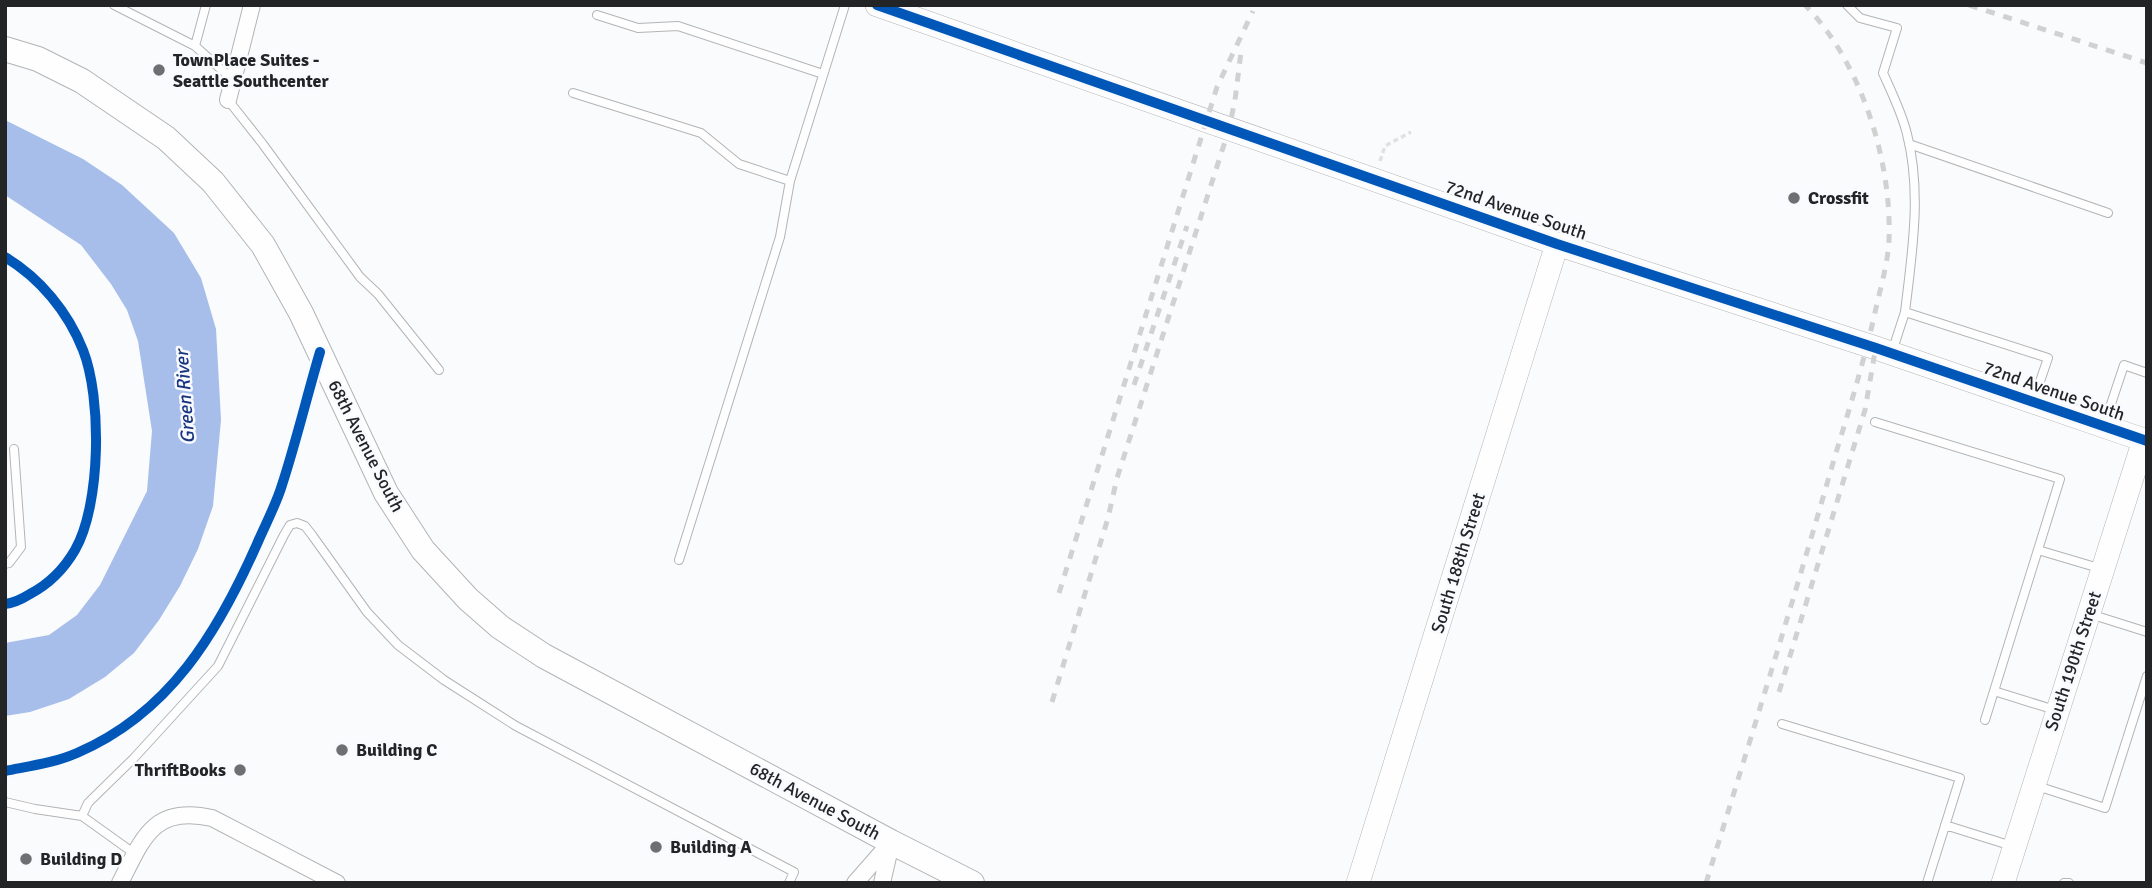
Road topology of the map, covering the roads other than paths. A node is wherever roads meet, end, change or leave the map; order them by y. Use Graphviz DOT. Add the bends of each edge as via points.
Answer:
graph roads {
  1 [pos="114,5"];
  2 [pos="206,5"];
  3 [pos="252,5"];
  4 [pos="845,5"];
  5 [pos="877,5"];
  6 [pos="1847,5"];
  7 [pos="597,15"];
  8 [pos="195,46"];
  9 [pos="5,48"];
  10 [pos="824,74"];
  11 [pos="233,80"];
  12 [pos="573,93"];
  13 [pos="228,100"];
  14 [pos="1909,144"];
  15 [pos="790,181"];
  16 [pos="2108,212"];
  17 [pos="1557,244"];
  18 [pos="1905,312"];
  19 [pos="1892,354"];
  20 [pos="439,370"];
  21 [pos="2147,373"];
  22 [pos="2034,402"];
  23 [pos="1875,422"];
  24 [pos="2103,426"];
  25 [pos="2145,440"];
  26 [pos="14,449"];
  27 [pos="2038,550"];
  28 [pos="679,560"];
  29 [pos="5,564"];
  30 [pos="2103,569"];
  31 [pos="2089,613"];
  32 [pos="2147,632"];
  33 [pos="2147,676"];
  34 [pos="1994,691"];
  35 [pos="2058,710"];
  36 [pos="1985,720"];
  37 [pos="1782,724"];
  38 [pos="2034,785"];
  39 [pos="5,802"];
  40 [pos="82,816"];
  41 [pos="1945,825"];
  42 [pos="891,842"];
  43 [pos="2015,847"];
  44 [pos="135,854"];
  45 [pos="120,883"];
  46 [pos="337,883"];
  47 [pos="789,883"];
  48 [pos="855,883"];
  49 [pos="882,883"];
  50 [pos="972,883"];
  51 [pos="1358,883"];
  52 [pos="1927,883"];
  53 [pos="2003,883"];
  1 -- 8 [label="lane"];
  2 -- 8 [label="lane"];
  3 -- 11 [label="street"];
  4 -- 10 [label="lane"];
  5 -- 17 [label="street, 72nd Avenue South"];
  6 -- 14 [label="lane" via="1860,18 1897,28 1883,73"];
  7 -- 10 [label="lane" via="638,28 678,26"];
  8 -- 11 [label="lane"];
  9 -- 42 [label="main road, 68th Avenue South" via="82,81 166,138 213,182 263,245 301,313 386,493 423,550 500,628"];
  10 -- 15 [label="lane"];
  11 -- 13 [label="street"];
  12 -- 15 [label="lane" via="701,134 739,164"];
  13 -- 20 [label="lane" via="360,277"];
  14 -- 16 [label="lane"];
  14 -- 18 [label="lane" via="1915,214"];
  15 -- 28 [label="lane" via="780,237"];
  17 -- 19 [label="street, 72nd Avenue South"];
  17 -- 51 [label="street, South 188th Street"];
  18 -- 19 [label="lane"];
  18 -- 22 [label="lane" via="2048,358"];
  19 -- 22 [label="street, 72nd Avenue South"];
  21 -- 24 [label="lane" via="2123,365"];
  22 -- 24 [label="street, 72nd Avenue South"];
  23 -- 27 [label="lane" via="2060,479"];
  24 -- 25 [label="street, 72nd Avenue South"];
  25 -- 30 [label="street, South 190th Street"];
  26 -- 29 [label="lane" via="21,547"];
  27 -- 30 [label="lane"];
  27 -- 34 [label="lane"];
  30 -- 31 [label="street, South 190th Street"];
  31 -- 32 [label="lane"];
  31 -- 35 [label="street, South 190th Street"];
  33 -- 38 [label="lane" via="2105,808"];
  34 -- 35 [label="lane"];
  34 -- 36 [label="lane"];
  35 -- 38 [label="street, South 190th Street"];
  37 -- 41 [label="lane" via="1959,778"];
  38 -- 43 [label="street, South 190th Street"];
  39 -- 40 [label="lane"];
  40 -- 44 [label="lane"];
  40 -- 47 [label="lane" via="88,803 218,666 284,534 297,523 305,526 398,645 444,680 516,726 794,873"];
  41 -- 43 [label="lane"];
  41 -- 52 [label="lane"];
  42 -- 48 [label="street"];
  42 -- 49 [label="street"];
  42 -- 50 [label="main road, 68th Avenue South"];
  43 -- 53 [label="street, South 190th Street"];
  44 -- 45 [label="street"];
  44 -- 46 [label="street" via="144,836 160,822 191,814 212,818"];
}
